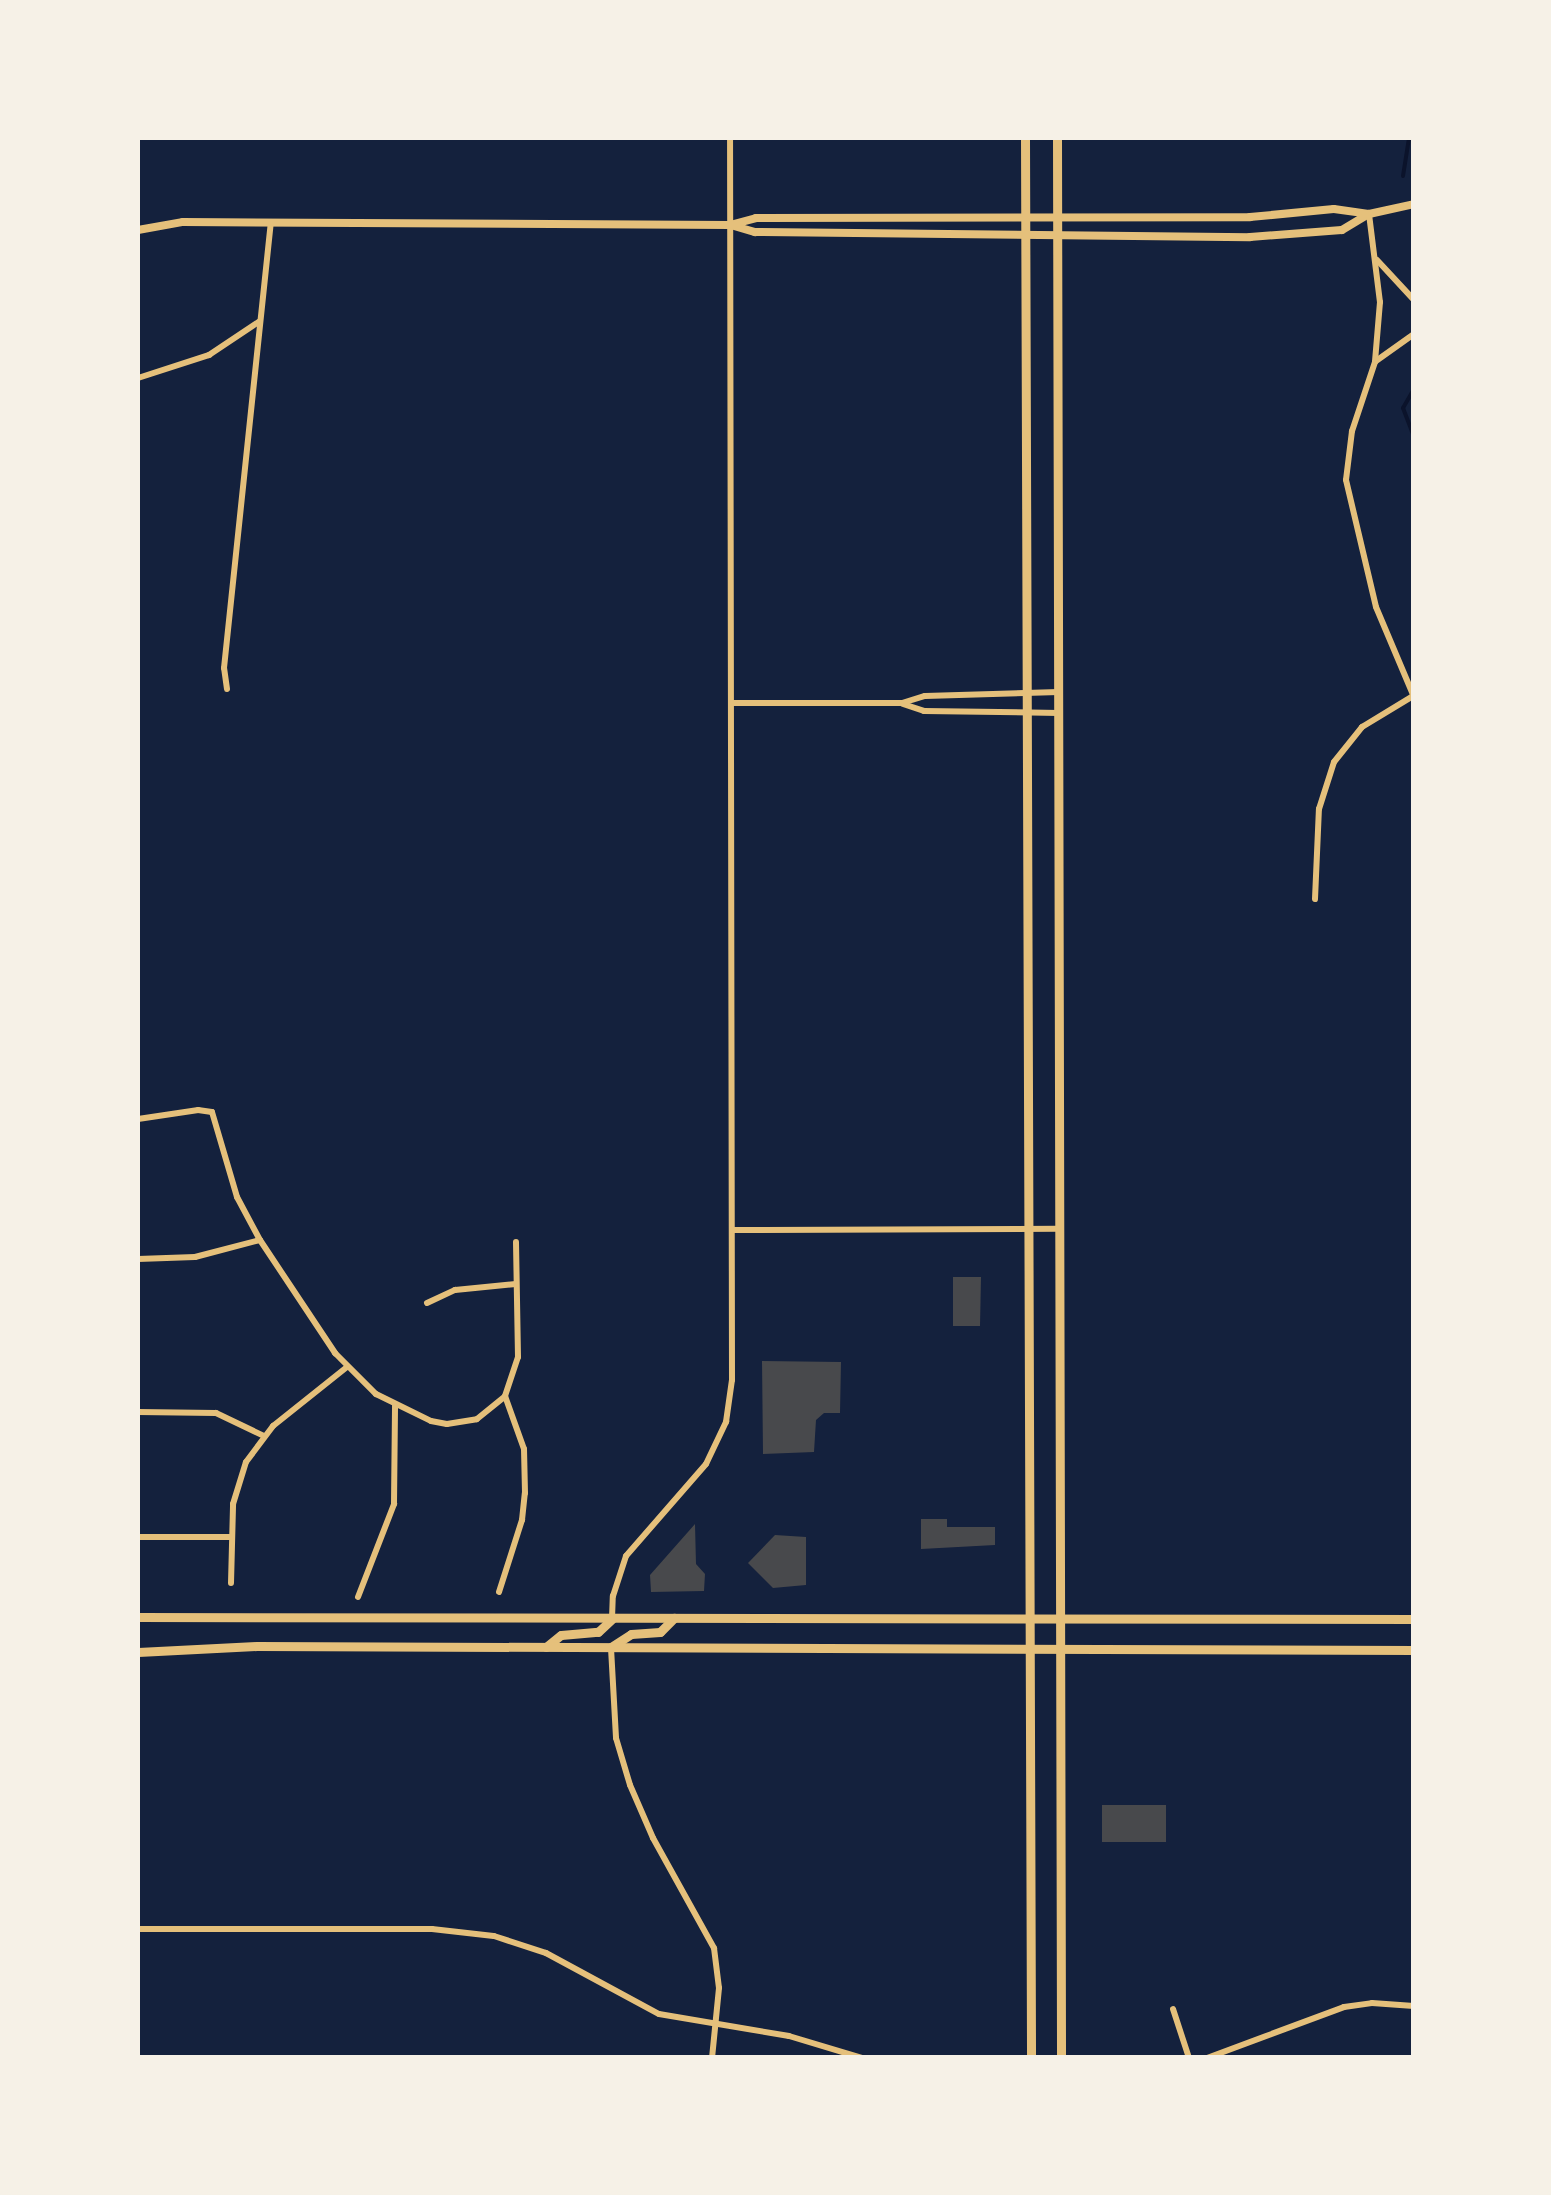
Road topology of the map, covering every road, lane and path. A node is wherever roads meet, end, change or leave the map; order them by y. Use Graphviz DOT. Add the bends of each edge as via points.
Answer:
graph roads {
  1 [pos="730,138"];
  2 [pos="1026,138"];
  3 [pos="1057,138"];
  4 [pos="1414,204"];
  5 [pos="1369,214"];
  6 [pos="1026,217"];
  7 [pos="1056,217"];
  8 [pos="271,222"];
  9 [pos="730,224"];
  10 [pos="138,230"];
  11 [pos="1026,234"];
  12 [pos="1056,234"];
  13 [pos="1377,258"];
  14 [pos="1414,300"];
  15 [pos="261,320"];
  16 [pos="1414,334"];
  17 [pos="1375,362"];
  18 [pos="138,378"];
  19 [pos="228,689"];
  20 [pos="1028,691"];
  21 [pos="1059,692"];
  22 [pos="1413,697"];
  23 [pos="732,703"];
  24 [pos="902,703"];
  25 [pos="1028,712"];
  26 [pos="1059,714"];
  27 [pos="1315,899"];
  28 [pos="138,1120"];
  29 [pos="732,1230"];
  30 [pos="1028,1230"];
  31 [pos="1058,1230"];
  32 [pos="260,1240"];
  33 [pos="516,1242"];
  34 [pos="138,1259"];
  35 [pos="516,1284"];
  36 [pos="427,1303"];
  37 [pos="346,1367"];
  38 [pos="504,1396"];
  39 [pos="395,1405"];
  40 [pos="138,1412"];
  41 [pos="264,1436"];
  42 [pos="138,1537"];
  43 [pos="232,1537"];
  44 [pos="231,1583"];
  45 [pos="499,1592"];
  46 [pos="358,1597"];
  47 [pos="138,1617"];
  48 [pos="1029,1617"];
  49 [pos="1060,1617"];
  50 [pos="674,1618"];
  51 [pos="1414,1619"];
  52 [pos="612,1620"];
  53 [pos="546,1647"];
  54 [pos="612,1647"];
  55 [pos="1029,1650"];
  56 [pos="1060,1650"];
  57 [pos="1414,1650"];
  58 [pos="138,1652"];
  59 [pos="138,1929"];
  60 [pos="1414,2006"];
  61 [pos="1173,2009"];
  62 [pos="716,2026"];
  63 [pos="712,2058"];
  64 [pos="862,2058"];
  65 [pos="1031,2058"];
  66 [pos="1060,2058"];
  67 [pos="1190,2058"];
  68 [pos="1206,2058"];
  1 -- 9 [label="street"];
  2 -- 6 [label="main road"];
  3 -- 7 [label="main road"];
  4 -- 5 [label="street"];
  5 -- 7 [label="street" via="1334,209 1250,217"];
  5 -- 12 [label="street" via="1342,230 1294,234"];
  5 -- 13 [label="street"];
  6 -- 7 [label="street"];
  6 -- 9 [label="street" via="756,218"];
  6 -- 11 [label="main road"];
  7 -- 12 [label="main road"];
  8 -- 9 [label="street"];
  8 -- 10 [label="street" via="183,222"];
  8 -- 15 [label="street"];
  9 -- 11 [label="street" via="754,232"];
  9 -- 23 [label="street"];
  11 -- 12 [label="street"];
  11 -- 20 [label="main road"];
  12 -- 21 [label="main road"];
  13 -- 14 [label="street"];
  13 -- 17 [label="street"];
  15 -- 18 [label="street" via="209,355"];
  15 -- 19 [label="street" via="224,668"];
  16 -- 17 [label="street"];
  17 -- 22 [label="street" via="1352,431 1346,480 1380,617"];
  20 -- 21 [label="street"];
  20 -- 24 [label="street"];
  20 -- 25 [label="main road"];
  21 -- 26 [label="main road"];
  22 -- 27 [label="street" via="1362,727 1334,762 1319,809"];
  23 -- 24 [label="street"];
  23 -- 29 [label="street"];
  24 -- 25 [label="street" via="924,711"];
  25 -- 26 [label="street"];
  25 -- 30 [label="main road"];
  26 -- 31 [label="main road"];
  28 -- 32 [label="street" via="212,1112 237,1197"];
  29 -- 30 [label="street"];
  29 -- 52 [label="street" via="726,1422 706,1464 632,1546 617,1580"];
  30 -- 31 [label="street"];
  30 -- 48 [label="main road"];
  31 -- 49 [label="main road"];
  32 -- 34 [label="street" via="195,1257"];
  32 -- 37 [label="street"];
  33 -- 35 [label="street"];
  35 -- 36 [label="street" via="455,1290"];
  35 -- 38 [label="street" via="518,1357"];
  37 -- 39 [label="street"];
  37 -- 41 [label="street"];
  38 -- 39 [label="street" via="489,1412 462,1423 431,1421"];
  38 -- 45 [label="street" via="524,1450 525,1493"];
  39 -- 46 [label="street" via="394,1504"];
  40 -- 41 [label="street" via="216,1413"];
  41 -- 43 [label="street" via="237,1484"];
  42 -- 43 [label="street"];
  43 -- 44 [label="street"];
  47 -- 52 [label="main road"];
  48 -- 49 [label="main road"];
  48 -- 50 [label="main road"];
  48 -- 55 [label="main road"];
  49 -- 51 [label="main road"];
  49 -- 56 [label="main road"];
  50 -- 52 [label="main road"];
  50 -- 54 [label="main road" via="660,1632 632,1634"];
  52 -- 53 [label="main road" via="600,1632 561,1635"];
  53 -- 54 [label="main road"];
  53 -- 58 [label="main road"];
  54 -- 55 [label="main road"];
  54 -- 62 [label="street" via="624,1768 645,1822 714,1948"];
  55 -- 56 [label="main road"];
  55 -- 65 [label="main road"];
  56 -- 57 [label="main road"];
  56 -- 66 [label="main road"];
  59 -- 62 [label="street" via="432,1929 494,1936 546,1953 645,2008"];
  60 -- 68 [label="street" via="1344,2008"];
  61 -- 67 [label="street"];
  62 -- 63 [label="street"];
  62 -- 64 [label="street" via="790,2036"];
}
